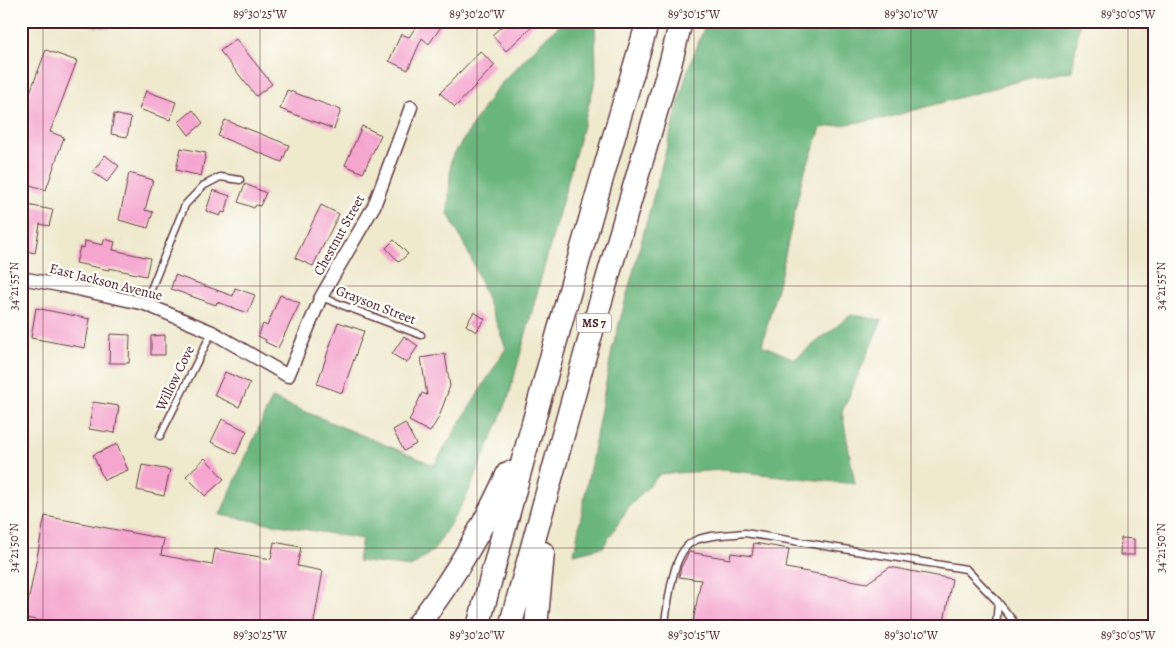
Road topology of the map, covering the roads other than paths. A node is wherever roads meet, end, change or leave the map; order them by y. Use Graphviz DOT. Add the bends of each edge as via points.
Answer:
graph roads {
  1 [pos="648,21"];
  2 [pos="681,21"];
  3 [pos="412,107"];
  4 [pos="240,180"];
  5 [pos="21,278"];
  6 [pos="321,297"];
  7 [pos="145,304"];
  8 [pos="212,332"];
  9 [pos="421,335"];
  10 [pos="288,376"];
  11 [pos="534,415"];
  12 [pos="160,436"];
  13 [pos="553,473"];
  14 [pos="998,602"];
  15 [pos="416,627"];
  16 [pos="478,627"];
  17 [pos="510,627"];
  18 [pos="536,627"];
  19 [pos="664,627"];
  20 [pos="996,627"];
  21 [pos="1018,627"];
  1 -- 11 [label="highway, MS 7"];
  2 -- 13 [label="highway, MS 7"];
  3 -- 6 [label="street, Chestnut Street" via="374,206"];
  4 -- 7 [label="lane" via="220,177 204,186 185,205"];
  5 -- 7 [label="street, East Jackson Avenue"];
  6 -- 9 [label="lane, Grayson Street"];
  6 -- 10 [label="street, Chestnut Street"];
  7 -- 8 [label="street, East Jackson Avenue"];
  8 -- 10 [label="street, East Jackson Avenue"];
  8 -- 12 [label="lane, Willow Cove"];
  11 -- 15 [label="highway" via="473,544"];
  11 -- 16 [label="highway, MS 7"];
  13 -- 17 [label="highway, MS 7"];
  13 -- 18 [label="highway"];
  14 -- 19 [label="lane" via="966,569 745,533 694,541 685,548 675,567"];
  14 -- 20 [label="lane"];
  14 -- 21 [label="lane"];
}
